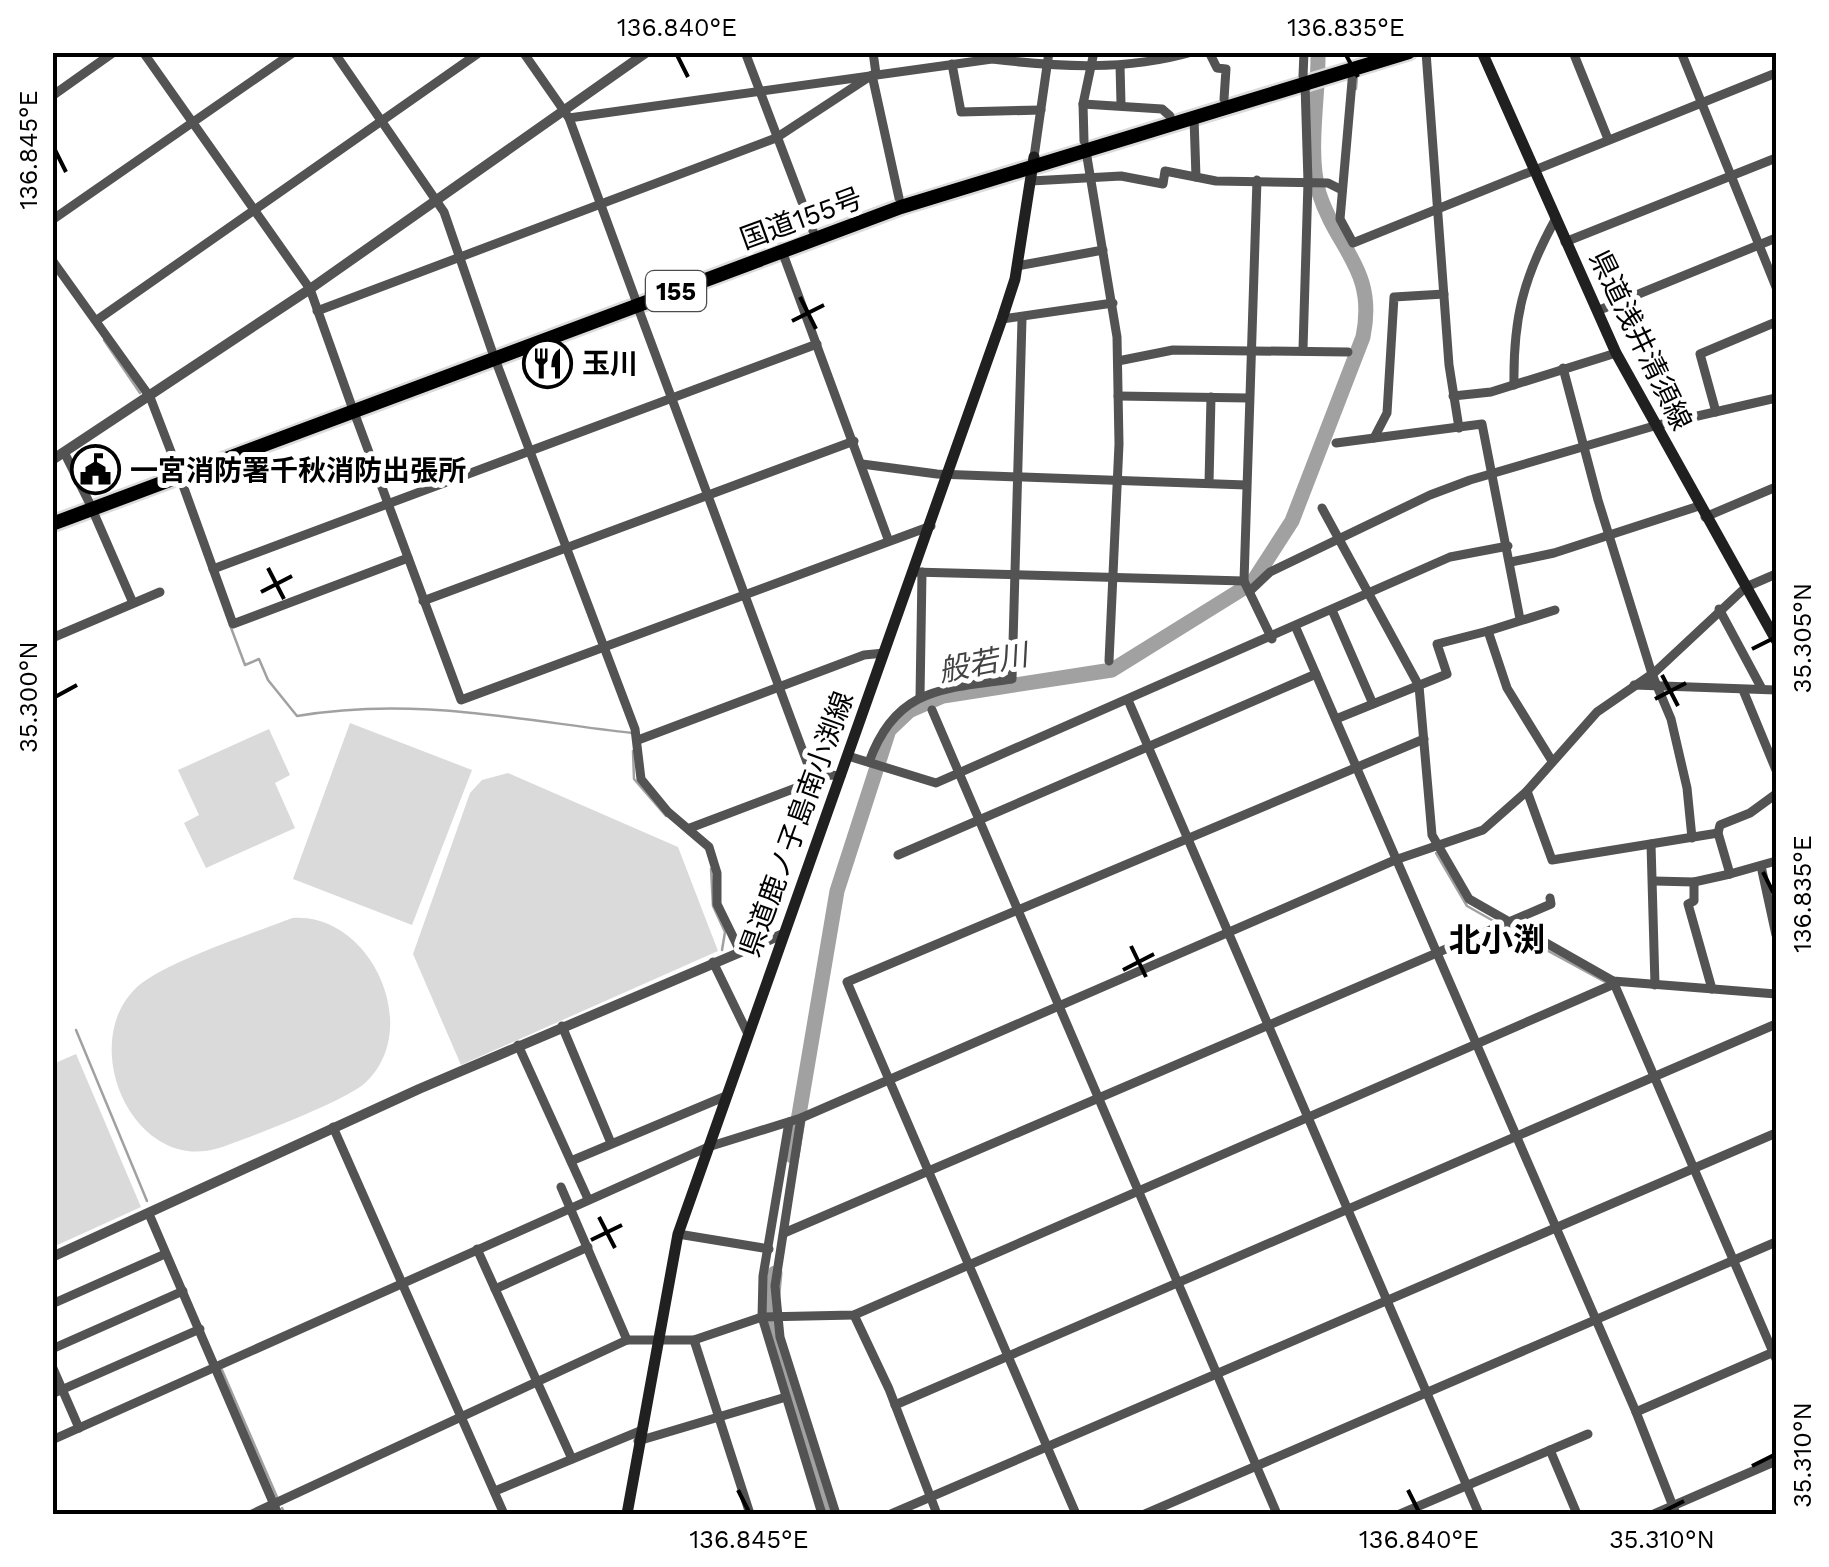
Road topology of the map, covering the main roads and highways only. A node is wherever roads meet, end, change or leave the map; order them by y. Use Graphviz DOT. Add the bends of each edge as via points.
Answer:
graph roads {
  1 [pos="1378,52"];
  2 [pos="1409,52"];
  3 [pos="1482,52"];
  4 [pos="1326,73"];
  5 [pos="1305,79"];
  6 [pos="1085,146"];
  7 [pos="1033,168"];
  8 [pos="636,302"];
  9 [pos="90,506"];
  10 [pos="52,516"];
  11 [pos="52,524"];
  12 [pos="1776,640"];
  13 [pos="627,1514"];
  1 -- 4 [label="highway, 国道155号 / 155"];
  2 -- 4 [label="highway, 国道155号 / 155"];
  3 -- 12 [label="main road, 県道浅井清須線" via="1616,354"];
  4 -- 5 [label="highway, 国道155号 / 155"];
  5 -- 6 [label="highway, 国道155号 / 155"];
  5 -- 6 [label="highway, 国道155号 / 155"];
  6 -- 7 [label="highway, 国道155号 / 155"];
  7 -- 8 [label="highway, 国道155号 / 155" via="901,207"];
  7 -- 8 [label="highway, 国道155号 / 155" via="898,198"];
  7 -- 13 [label="main road, 県道鹿ノ子島南小渕線" via="1002,320 918,572 678,1234"];
  8 -- 9 [label="highway, 国道155号 / 155"];
  9 -- 10 [label="highway, 国道155号 / 155"];
  9 -- 11 [label="highway, 国道155号 / 155"];
}
